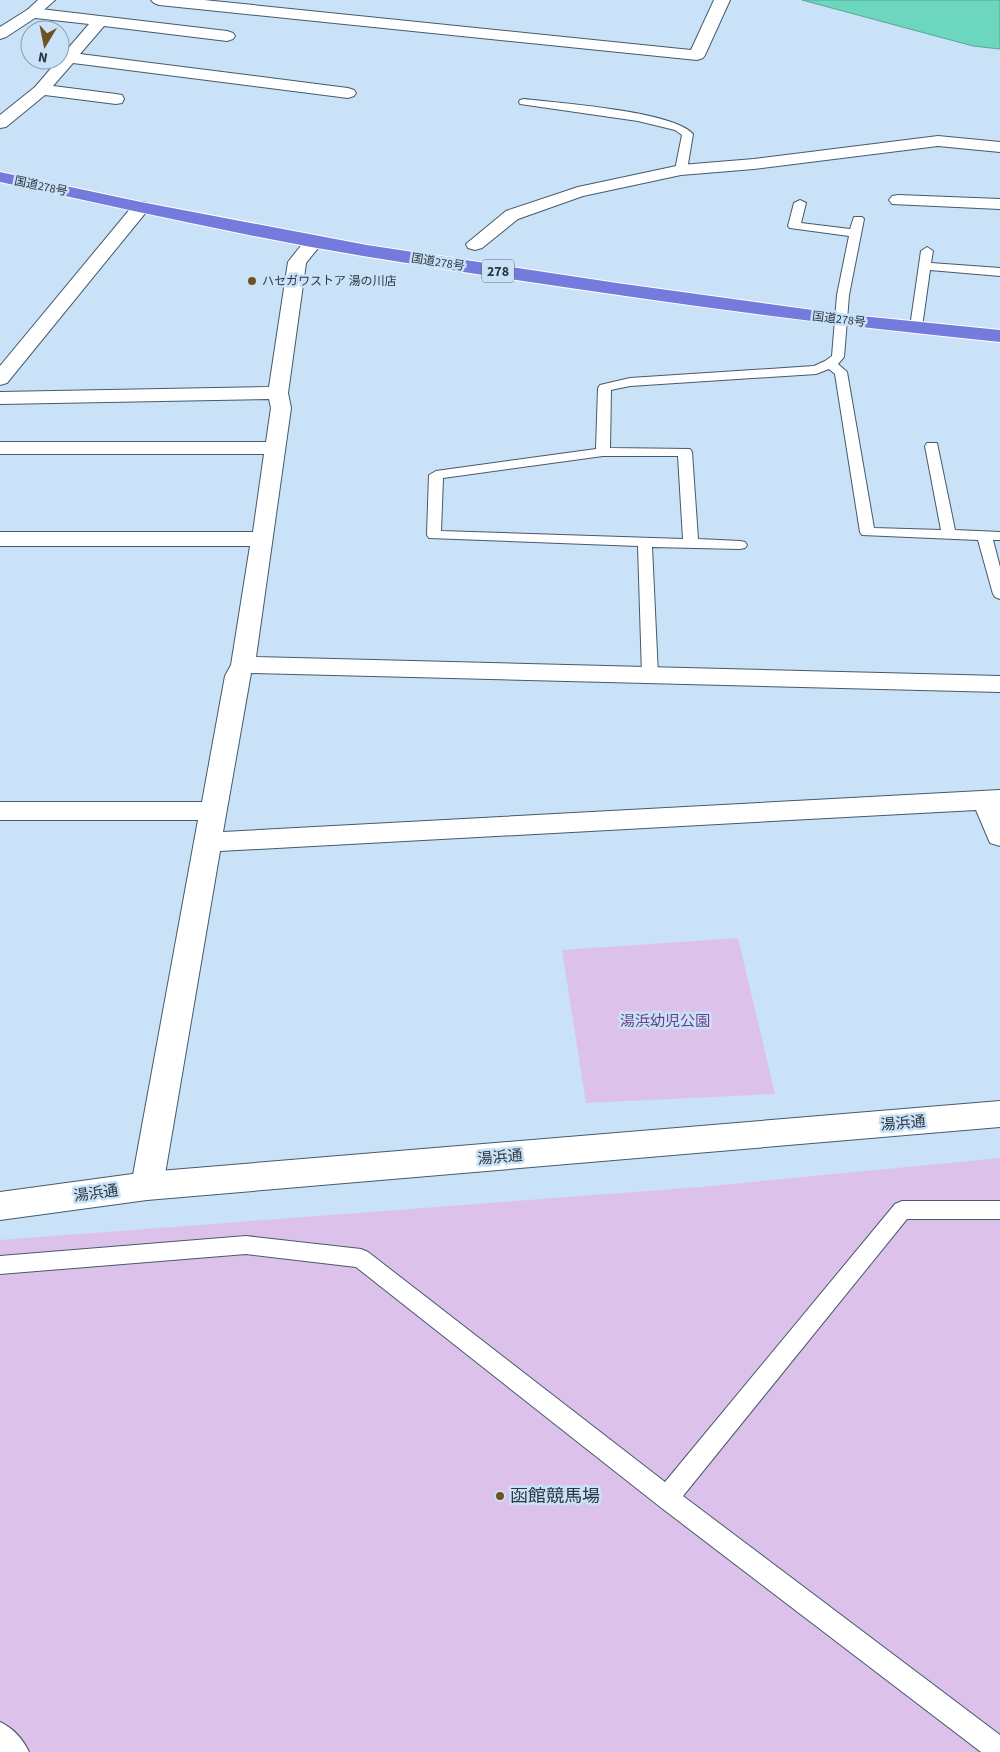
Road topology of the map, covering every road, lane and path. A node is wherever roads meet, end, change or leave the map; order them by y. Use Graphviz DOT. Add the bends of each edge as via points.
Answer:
graph roads {
  1 [pos="47,0"];
  2 [pos="159,0"];
  3 [pos="722,0"];
  4 [pos="223,3"];
  5 [pos="32,13"];
  6 [pos="100,21"];
  7 [pos="0,34"];
  8 [pos="228,36"];
  9 [pos="70,58"];
  10 [pos="59,70"];
  11 [pos="292,86"];
  12 [pos="41,90"];
  13 [pos="348,93"];
  14 [pos="116,99"];
  15 [pos="280,100"];
  16 [pos="524,102"];
  17 [pos="0,123"];
  18 [pos="1000,147"];
  19 [pos="682,170"];
  20 [pos="0,177"];
  21 [pos="898,200"];
  22 [pos="800,203"];
  23 [pos="1000,204"];
  24 [pos="142,207"];
  25 [pos="858,219"];
  26 [pos="856,233"];
  27 [pos="314,242"];
  28 [pos="476,244"];
  29 [pos="927,251"];
  30 [pos="925,266"];
  31 [pos="1000,272"];
  32 [pos="842,320"];
  33 [pos="916,328"];
  34 [pos="1000,336"];
  35 [pos="830,364"];
  36 [pos="0,379"];
  37 [pos="278,393"];
  38 [pos="0,398"];
  39 [pos="932,446"];
  40 [pos="0,448"];
  41 [pos="275,448"];
  42 [pos="603,452"];
  43 [pos="949,534"];
  44 [pos="984,535"];
  45 [pos="1000,536"];
  46 [pos="0,539"];
  47 [pos="263,539"];
  48 [pos="644,542"];
  49 [pos="691,544"];
  50 [pos="740,545"];
  51 [pos="997,571"];
  52 [pos="1000,594"];
  53 [pos="243,665"];
  54 [pos="650,675"];
  55 [pos="1000,684"];
  56 [pos="993,799"];
  57 [pos="0,811"];
  58 [pos="213,811"];
  59 [pos="1000,836"];
  60 [pos="209,842"];
  61 [pos="1000,1114"];
  62 [pos="147,1186"];
  63 [pos="0,1206"];
  64 [pos="1000,1210"];
  65 [pos="0,1265"];
  66 [pos="668,1498"];
  67 [pos="0,1735"];
  68 [pos="1000,1751"];
  69 [pos="16,1752"];
  1 -- 5 [label="street"];
  2 -- 4 [label="street"];
  3 -- 4 [label="street" via="697,55"];
  5 -- 6 [label="street"];
  5 -- 7 [label="street"];
  6 -- 8 [label="street"];
  6 -- 9 [label="street"];
  9 -- 11 [label="street"];
  10 -- 12 [label="street"];
  11 -- 13 [label="street"];
  11 -- 15 [label="street"];
  12 -- 14 [label="street"];
  12 -- 17 [label="street"];
  16 -- 19 [label="lane" via="633,117 682,129 688,134"];
  18 -- 19 [label="street" via="938,141"];
  19 -- 28 [label="street" via="578,192 512,214"];
  20 -- 24 [label="highway, 国道278号 / 278"];
  21 -- 23 [label="street"];
  22 -- 26 [label="lane" via="794,226"];
  24 -- 27 [label="highway, 国道278号 / 278"];
  24 -- 36 [label="street"];
  25 -- 26 [label="lane"];
  26 -- 32 [label="lane" via="843,295"];
  27 -- 32 [label="highway, 国道278号 / 278" via="608,288"];
  27 -- 37 [label="street" via="297,262"];
  29 -- 30 [label="lane"];
  30 -- 31 [label="lane"];
  30 -- 33 [label="lane"];
  32 -- 33 [label="highway, 国道278号 / 278"];
  32 -- 35 [label="lane" via="838,357"];
  33 -- 34 [label="highway, 国道278号 / 278"];
  35 -- 42 [label="lane" via="816,370 630,382 605,388"];
  35 -- 43 [label="lane" via="841,372 866,532"];
  37 -- 38 [label="street"];
  37 -- 41 [label="street" via="281,408"];
  39 -- 43 [label="lane"];
  40 -- 41 [label="street"];
  41 -- 47 [label="street"];
  42 -- 48 [label="lane" via="436,475 434,535"];
  42 -- 49 [label="lane" via="685,452"];
  43 -- 44 [label="lane"];
  44 -- 45 [label="lane"];
  44 -- 51 [label="lane"];
  46 -- 47 [label="street"];
  47 -- 53 [label="street"];
  48 -- 49 [label="lane"];
  48 -- 54 [label="lane"];
  49 -- 50 [label="lane"];
  51 -- 52 [label="lane"];
  53 -- 54 [label="street"];
  53 -- 58 [label="street" via="237,676"];
  54 -- 55 [label="street"];
  56 -- 59 [label="street"];
  56 -- 60 [label="street"];
  57 -- 58 [label="street"];
  58 -- 60 [label="street"];
  60 -- 62 [label="street"];
  61 -- 62 [label="street, 湯浜通"];
  62 -- 63 [label="street, 湯浜通"];
  64 -- 66 [label="lane" via="902,1210"];
  65 -- 66 [label="lane" via="246,1245 361,1258"];
  66 -- 68 [label="lane"];
  67 -- 69 [label="lane"];
}
